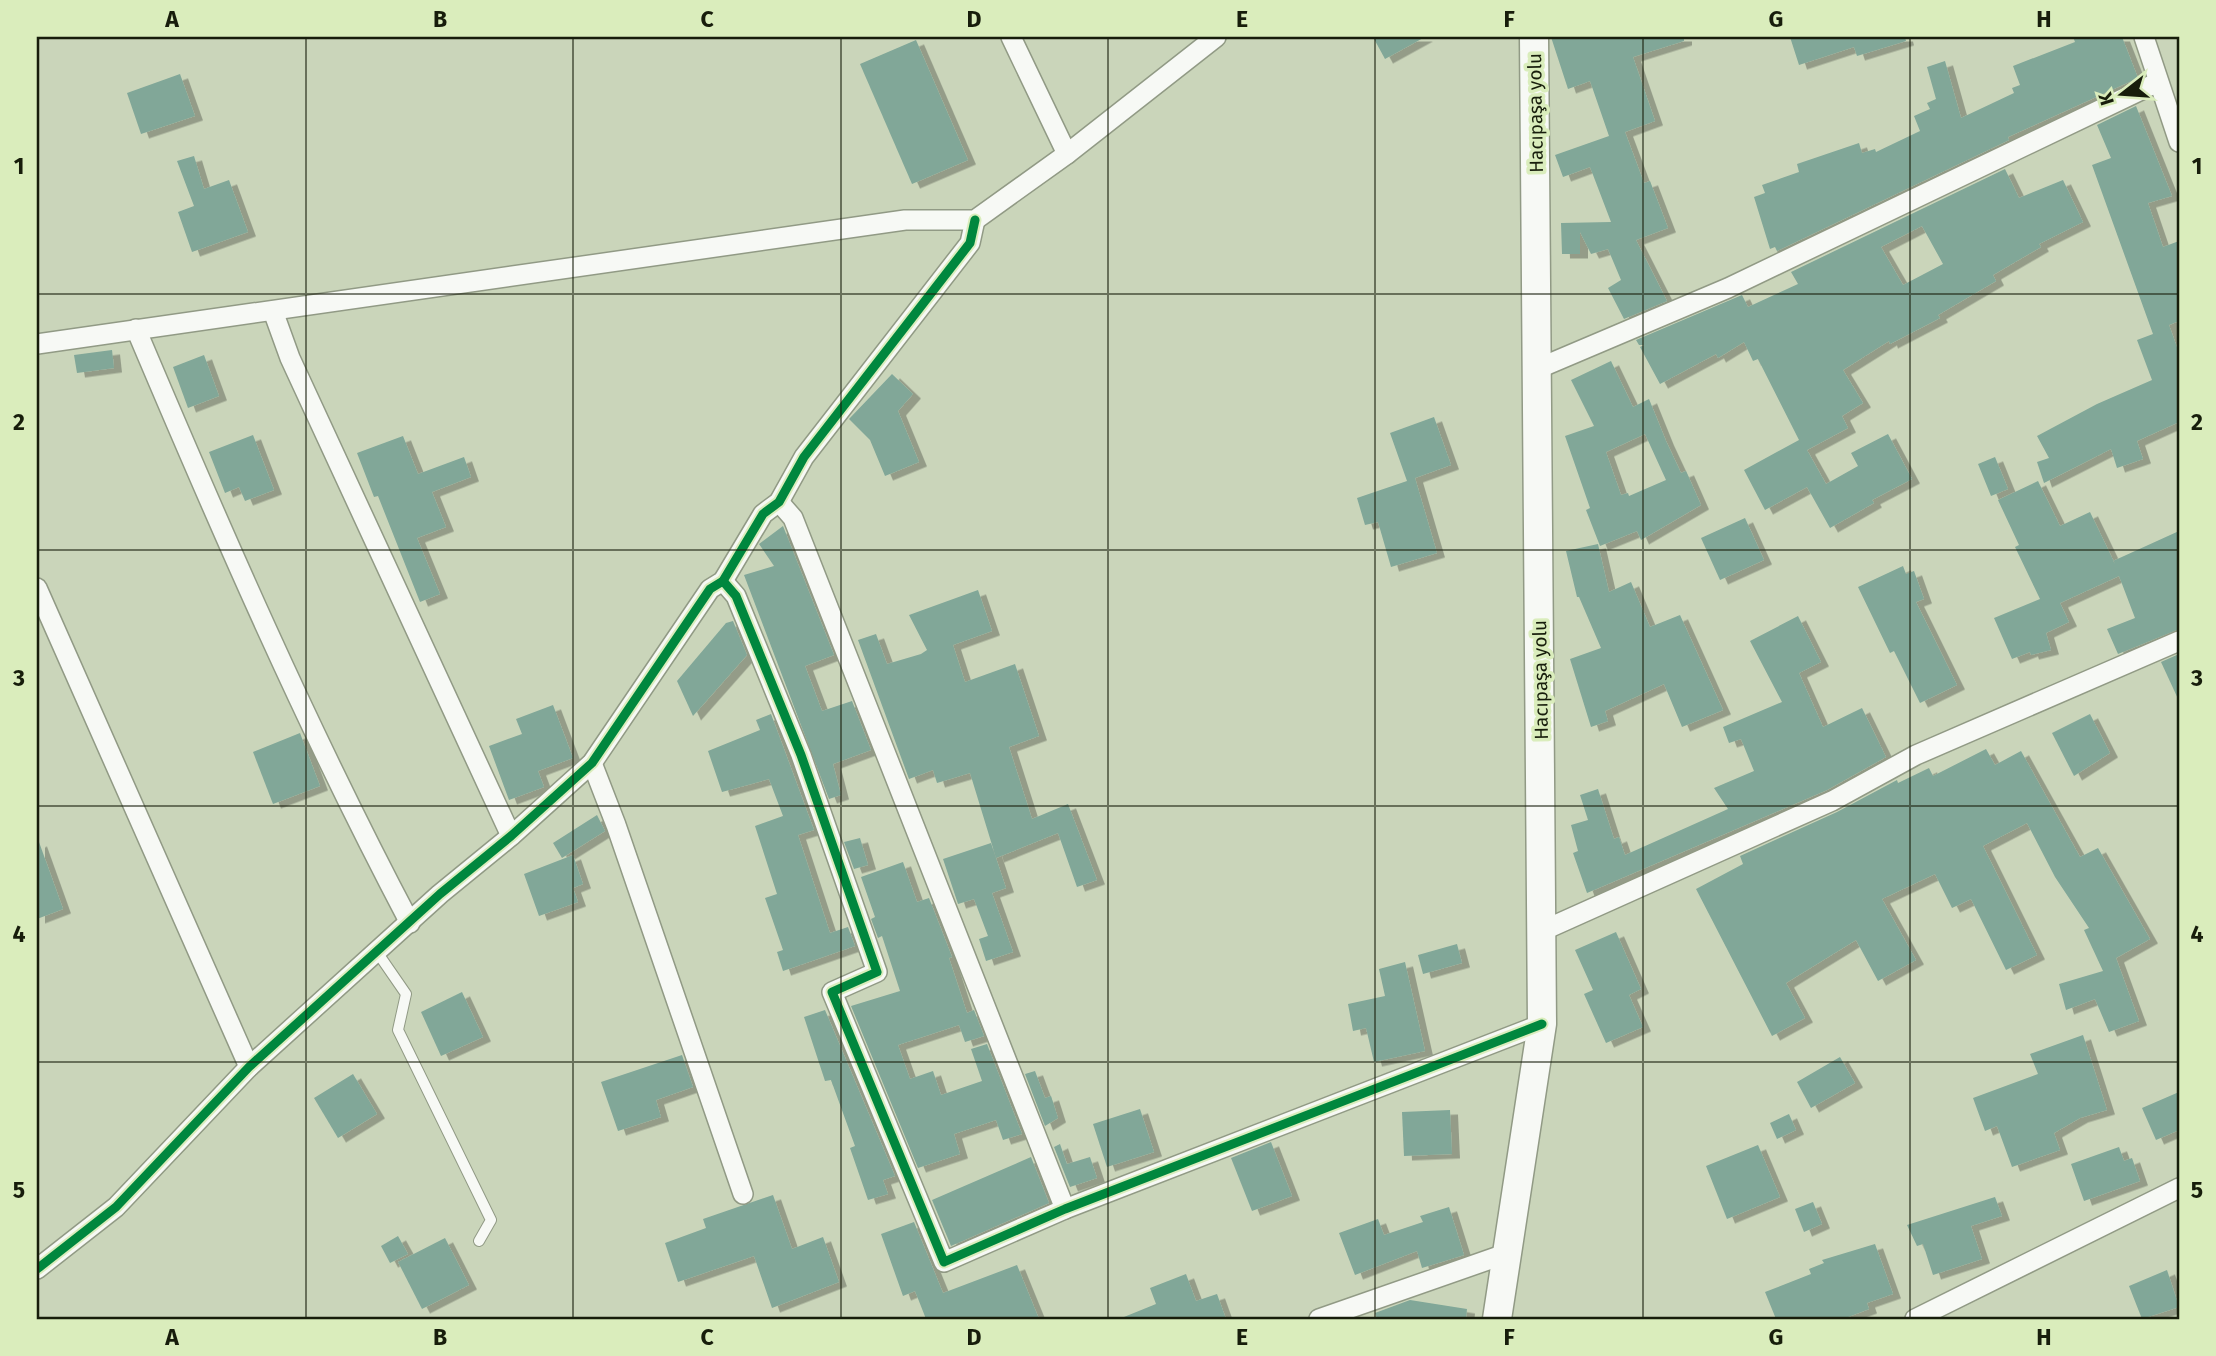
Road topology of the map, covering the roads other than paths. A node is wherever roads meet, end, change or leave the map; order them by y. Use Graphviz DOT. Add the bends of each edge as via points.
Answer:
graph roads {
  1 [pos="1011,37"];
  2 [pos="1216,37"];
  3 [pos="1534,37"];
  4 [pos="2144,37"];
  5 [pos="2158,82"];
  6 [pos="2179,142"];
  7 [pos="1067,154"];
  8 [pos="975,220"];
  9 [pos="273,311"];
  10 [pos="136,330"];
  11 [pos="37,344"];
  12 [pos="1537,369"];
  13 [pos="779,502"];
  14 [pos="723,581"];
  15 [pos="37,588"];
  16 [pos="2179,642"];
  17 [pos="592,763"];
  18 [pos="511,836"];
  19 [pos="410,923"];
  20 [pos="1542,931"];
  21 [pos="377,952"];
  22 [pos="1542,1024"];
  23 [pos="249,1067"];
  24 [pos="2179,1188"];
  25 [pos="743,1194"];
  26 [pos="1065,1209"];
  27 [pos="479,1241"];
  28 [pos="1508,1254"];
  29 [pos="37,1269"];
  30 [pos="1319,1319"];
  31 [pos="1497,1319"];
  32 [pos="1915,1319"];
  1 -- 7 [label="street"];
  2 -- 7 [label="street"];
  3 -- 12 [label="main road, Hacıpaşa yolu"];
  4 -- 5 [label="street"];
  5 -- 6 [label="street"];
  5 -- 12 [label="street" via="1728,288"];
  7 -- 8 [label="street"];
  8 -- 9 [label="street" via="905,220"];
  8 -- 13 [label="street" via="970,243 804,457"];
  9 -- 10 [label="street"];
  9 -- 18 [label="street" via="290,358"];
  10 -- 11 [label="street"];
  10 -- 19 [label="street" via="330,768"];
  12 -- 20 [label="main road, Hacıpaşa yolu"];
  13 -- 14 [label="street" via="763,514"];
  13 -- 26 [label="street" via="793,518"];
  14 -- 17 [label="street" via="710,589"];
  14 -- 26 [label="street" via="736,596 801,755 877,972 832,992 944,1262"];
  15 -- 23 [label="street"];
  16 -- 20 [label="street" via="1916,755 1832,801"];
  17 -- 18 [label="street"];
  17 -- 25 [label="street"];
  18 -- 19 [label="street"];
  19 -- 21 [label="street"];
  20 -- 22 [label="main road, Hacıpaşa yolu"];
  21 -- 23 [label="street"];
  21 -- 27 [label="lane" via="406,995 398,1030 491,1220"];
  22 -- 26 [label="street"];
  22 -- 28 [label="main road, Hacıpaşa yolu"];
  23 -- 29 [label="street" via="116,1207"];
  24 -- 32 [label="street"];
  28 -- 30 [label="street"];
  28 -- 31 [label="main road, Hacıpaşa yolu"];
}
